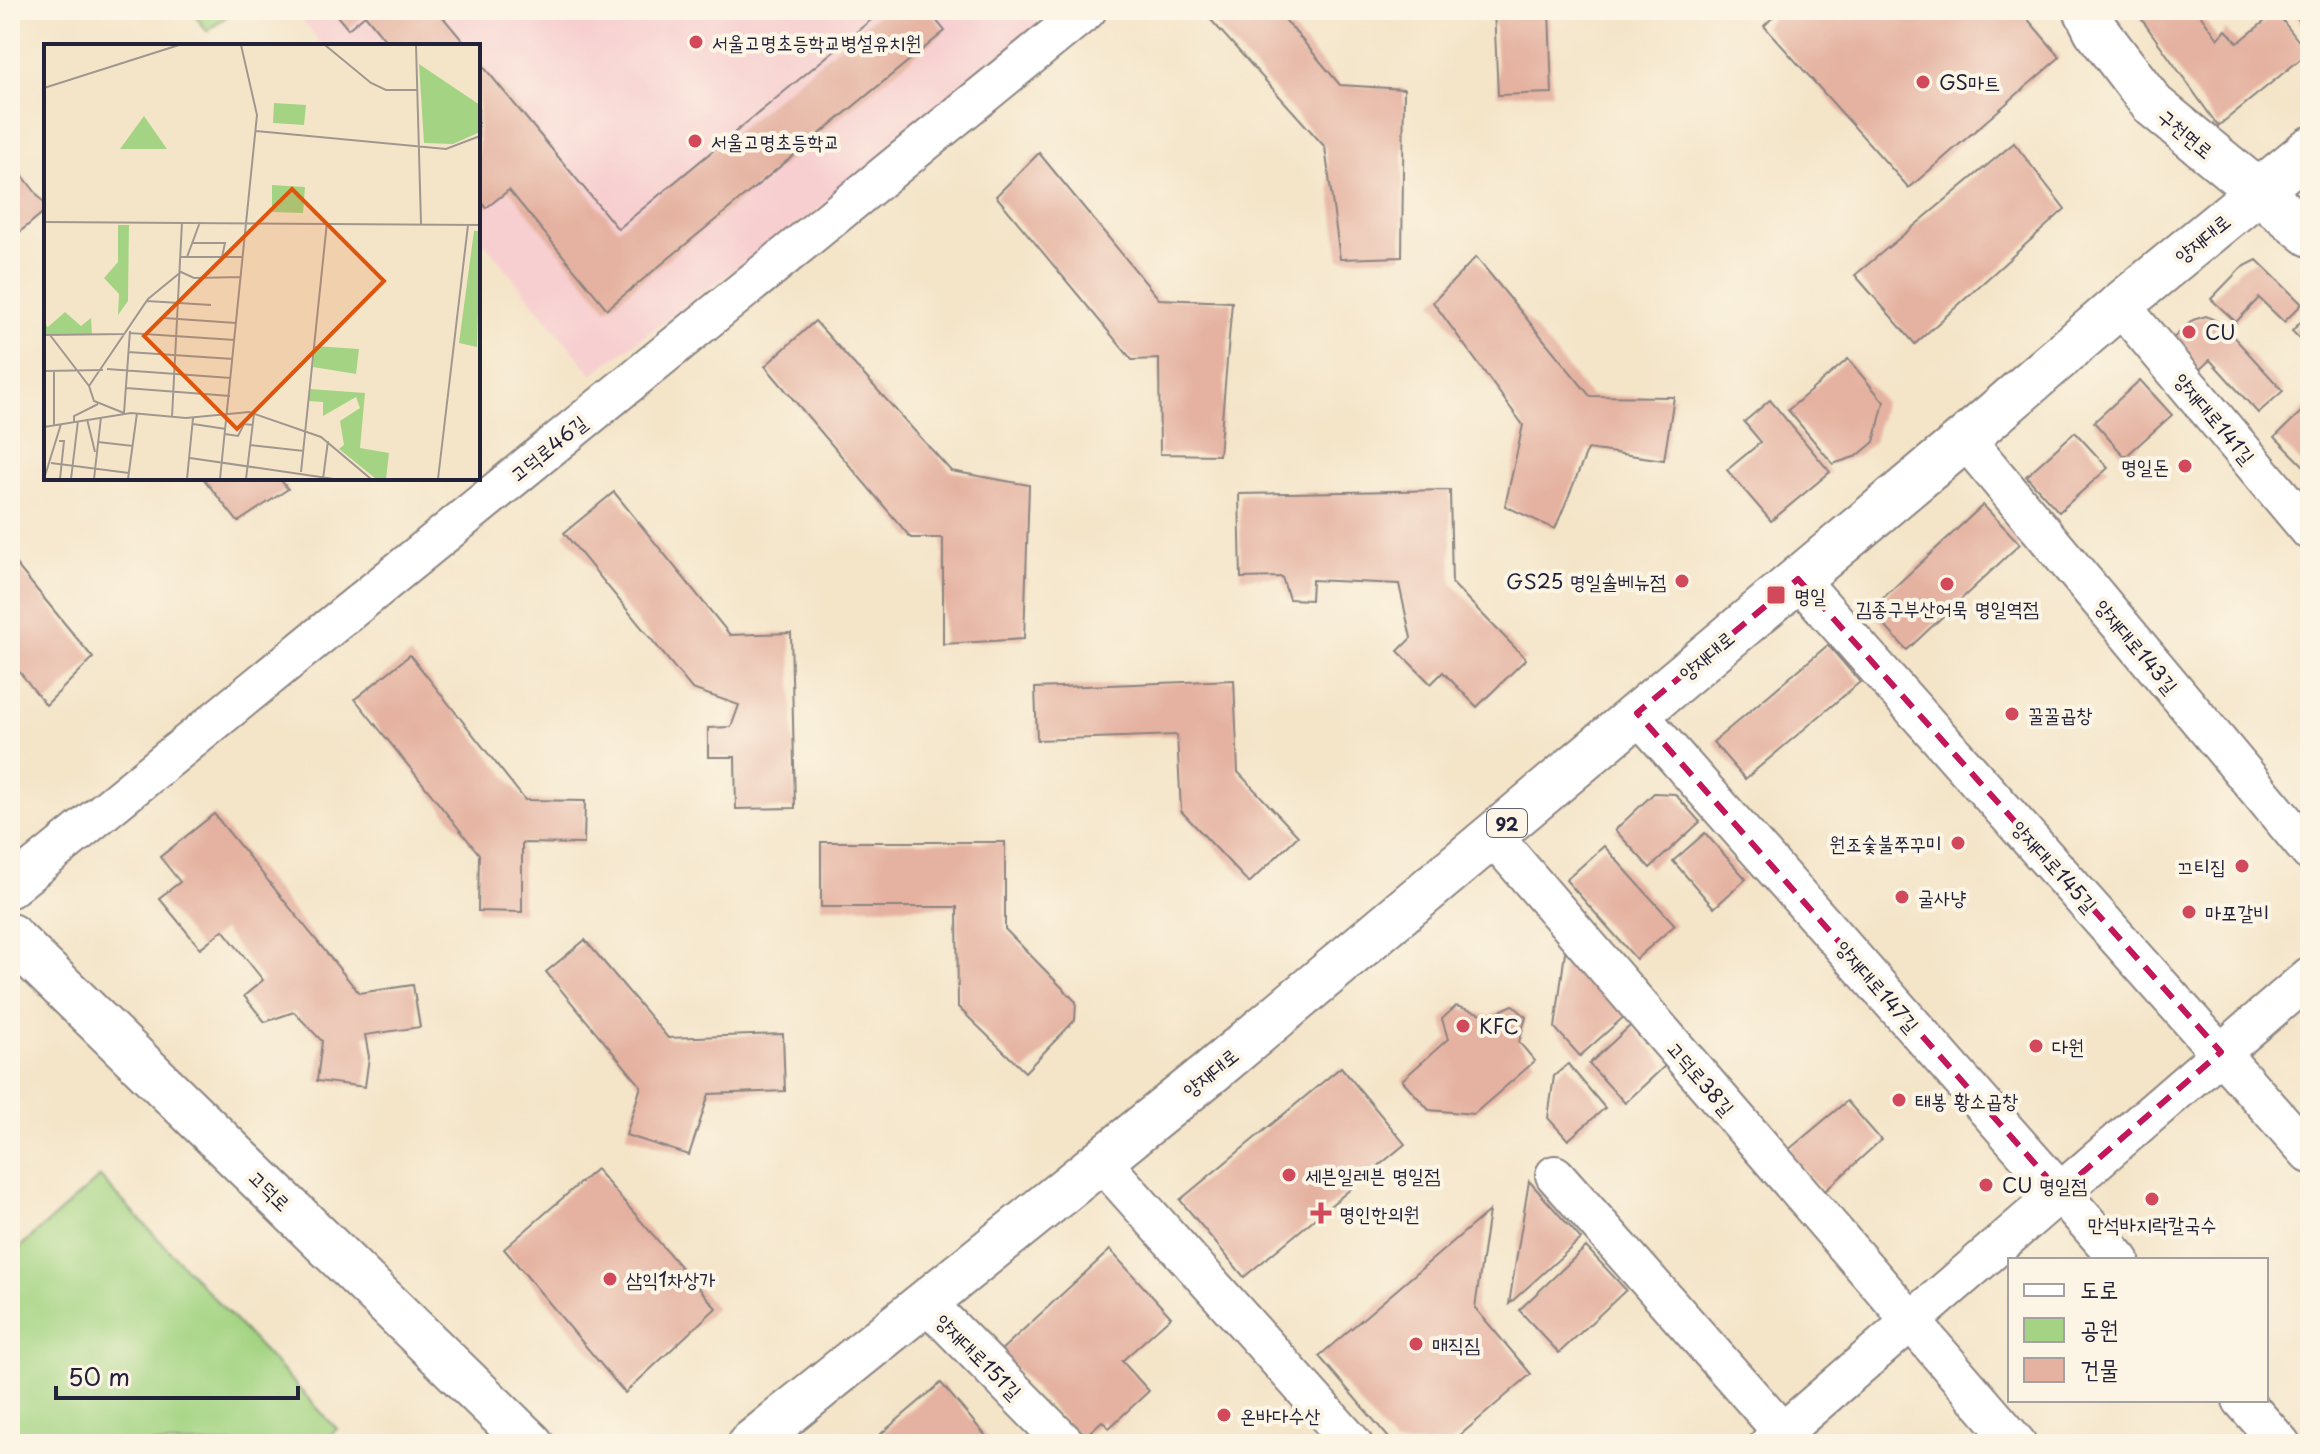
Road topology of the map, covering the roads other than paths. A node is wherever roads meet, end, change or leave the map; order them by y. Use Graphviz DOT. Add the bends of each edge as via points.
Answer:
graph roads {
  1 [pos="1087,10"];
  2 [pos="2086,10"];
  3 [pos="2310,149"];
  4 [pos="2258,194"];
  5 [pos="2310,234"];
  6 [pos="2120,305"];
  7 [pos="1965,439"];
  8 [pos="2310,531"];
  9 [pos="1798,579"];
  10 [pos="1637,713"];
  11 [pos="1492,835"];
  12 [pos="2310,852"];
  13 [pos="10,888"];
  14 [pos="10,936"];
  15 [pos="2310,976"];
  16 [pos="2221,1052"];
  17 [pos="2310,1154"];
  18 [pos="1101,1161"];
  19 [pos="1555,1175"];
  20 [pos="2060,1192"];
  21 [pos="2118,1258"];
  22 [pos="926,1302"];
  23 [pos="1910,1321"];
  24 [pos="2244,1402"];
  25 [pos="1781,1440"];
  26 [pos="531,1444"];
  27 [pos="750,1444"];
  28 [pos="1066,1444"];
  29 [pos="1353,1444"];
  30 [pos="2017,1444"];
  31 [pos="2281,1444"];
  1 -- 13 [label="street, 고덕로46길"];
  2 -- 4 [label="main road, 구천면로" via="2153,105"];
  3 -- 4 [label="main road, 양재대로 / 92"];
  4 -- 5 [label="main road, 구천면로"];
  4 -- 6 [label="main road, 양재대로 / 92"];
  6 -- 7 [label="main road, 양재대로 / 92"];
  6 -- 8 [label="street, 양재대로141길"];
  7 -- 9 [label="main road, 양재대로 / 92"];
  7 -- 12 [label="street, 양재대로143길"];
  9 -- 10 [label="main road, 양재대로 / 92"];
  9 -- 16 [label="street, 양재대로145길"];
  10 -- 11 [label="main road, 양재대로 / 92"];
  10 -- 20 [label="street, 양재대로147길"];
  11 -- 18 [label="main road, 양재대로 / 92"];
  11 -- 23 [label="street, 고덕로38길"];
  14 -- 26 [label="main road, 고덕로"];
  15 -- 16 [label="street"];
  16 -- 17 [label="street, 양재대로145길"];
  16 -- 20 [label="street"];
  18 -- 22 [label="main road, 양재대로 / 92"];
  18 -- 29 [label="street"];
  19 -- 25 [label="street"];
  20 -- 21 [label="street, 양재대로147길"];
  20 -- 23 [label="street"];
  22 -- 27 [label="main road, 양재대로 / 92"];
  22 -- 28 [label="street, 양재대로151길"];
  23 -- 25 [label="street"];
  23 -- 30 [label="street, 고덕로38길"];
  24 -- 31 [label="street"];
}
